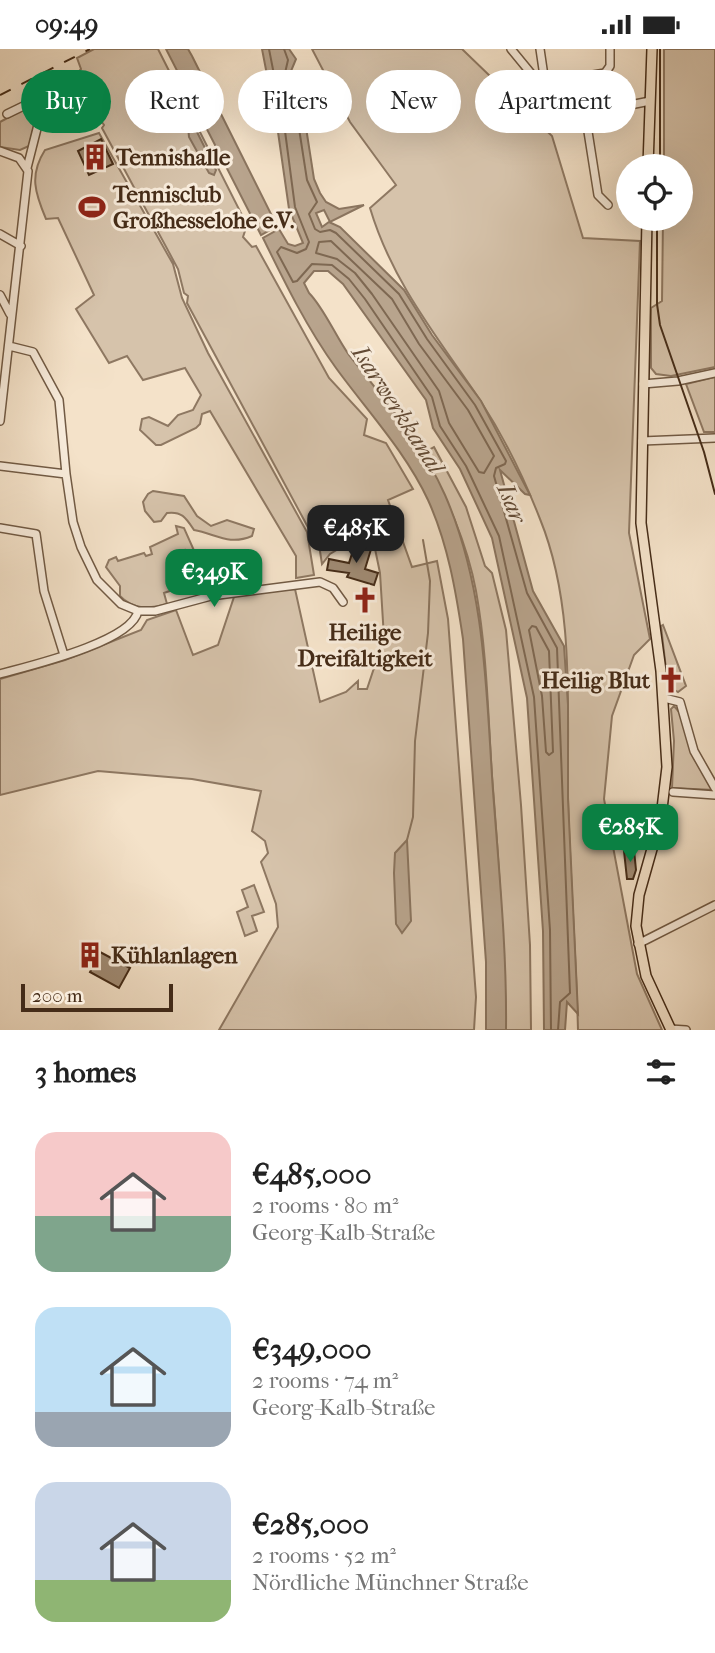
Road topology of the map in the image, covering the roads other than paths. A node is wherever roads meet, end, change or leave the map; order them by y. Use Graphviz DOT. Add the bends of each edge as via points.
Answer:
graph roads {
  1 [pos="511,49"];
  2 [pos="540,49"];
  3 [pos="610,49"];
  4 [pos="652,49"];
  5 [pos="528,70"];
  6 [pos="543,70"];
  7 [pos="607,70"];
  8 [pos="650,101"];
  9 [pos="7,114"];
  10 [pos="32,147"];
  11 [pos="0,151"];
  12 [pos="649,154"];
  13 [pos="15,155"];
  14 [pos="27,168"];
  15 [pos="608,205"];
  16 [pos="647,231"];
  17 [pos="0,234"];
  18 [pos="21,246"];
  19 [pos="0,295"];
  20 [pos="10,314"];
  21 [pos="1,319"];
  22 [pos="10,332"];
  23 [pos="9,346"];
  24 [pos="715,373"];
  25 [pos="643,384"];
  26 [pos="0,421"];
  27 [pos="715,438"];
  28 [pos="642,444"];
  29 [pos="0,466"];
  30 [pos="66,474"];
  31 [pos="0,528"];
  32 [pos="343,602"];
  33 [pos="138,611"];
  34 [pos="64,655"];
  35 [pos="0,674"];
  36 [pos="664,698"];
  37 [pos="715,788"];
  38 [pos="673,792"];
  39 [pos="715,795"];
  40 [pos="715,905"];
  41 [pos="638,944"];
  42 [pos="671,1029"];
  43 [pos="686,1030"];
  1 -- 5 [label="street"];
  2 -- 6 [label="street"];
  3 -- 7 [label="street"];
  4 -- 8 [label="main road"];
  8 -- 12 [label="main road"];
  8 -- 15 [label="street" via="590,113 586,118 598,195"];
  9 -- 10 [label="street" via="40,98 42,109"];
  10 -- 13 [label="street"];
  10 -- 14 [label="street"];
  11 -- 13 [label="street"];
  13 -- 14 [label="street"];
  14 -- 18 [label="street"];
  16 -- 25 [label="main road"];
  17 -- 18 [label="street"];
  18 -- 20 [label="street"];
  19 -- 20 [label="street"];
  20 -- 21 [label="street"];
  20 -- 22 [label="street"];
  21 -- 22 [label="street"];
  22 -- 23 [label="street"];
  23 -- 26 [label="street"];
  23 -- 30 [label="street" via="33,352 59,400"];
  24 -- 25 [label="street"];
  25 -- 28 [label="main road"];
  27 -- 28 [label="street"];
  28 -- 36 [label="main road" via="642,542"];
  29 -- 30 [label="street"];
  30 -- 33 [label="street" via="73,522 89,566 111,595"];
  31 -- 34 [label="street" via="36,534 44,591"];
  32 -- 33 [label="street" via="333,588 320,582 225,593"];
  33 -- 34 [label="street" via="135,622 123,630"];
  34 -- 35 [label="street"];
  36 -- 37 [label="street" via="680,702 694,751"];
  36 -- 41 [label="main road" via="665,791 639,895"];
  38 -- 39 [label="street"];
  40 -- 41 [label="street"];
  41 -- 42 [label="main road" via="650,985"];
  42 -- 43 [label="street"];
}
